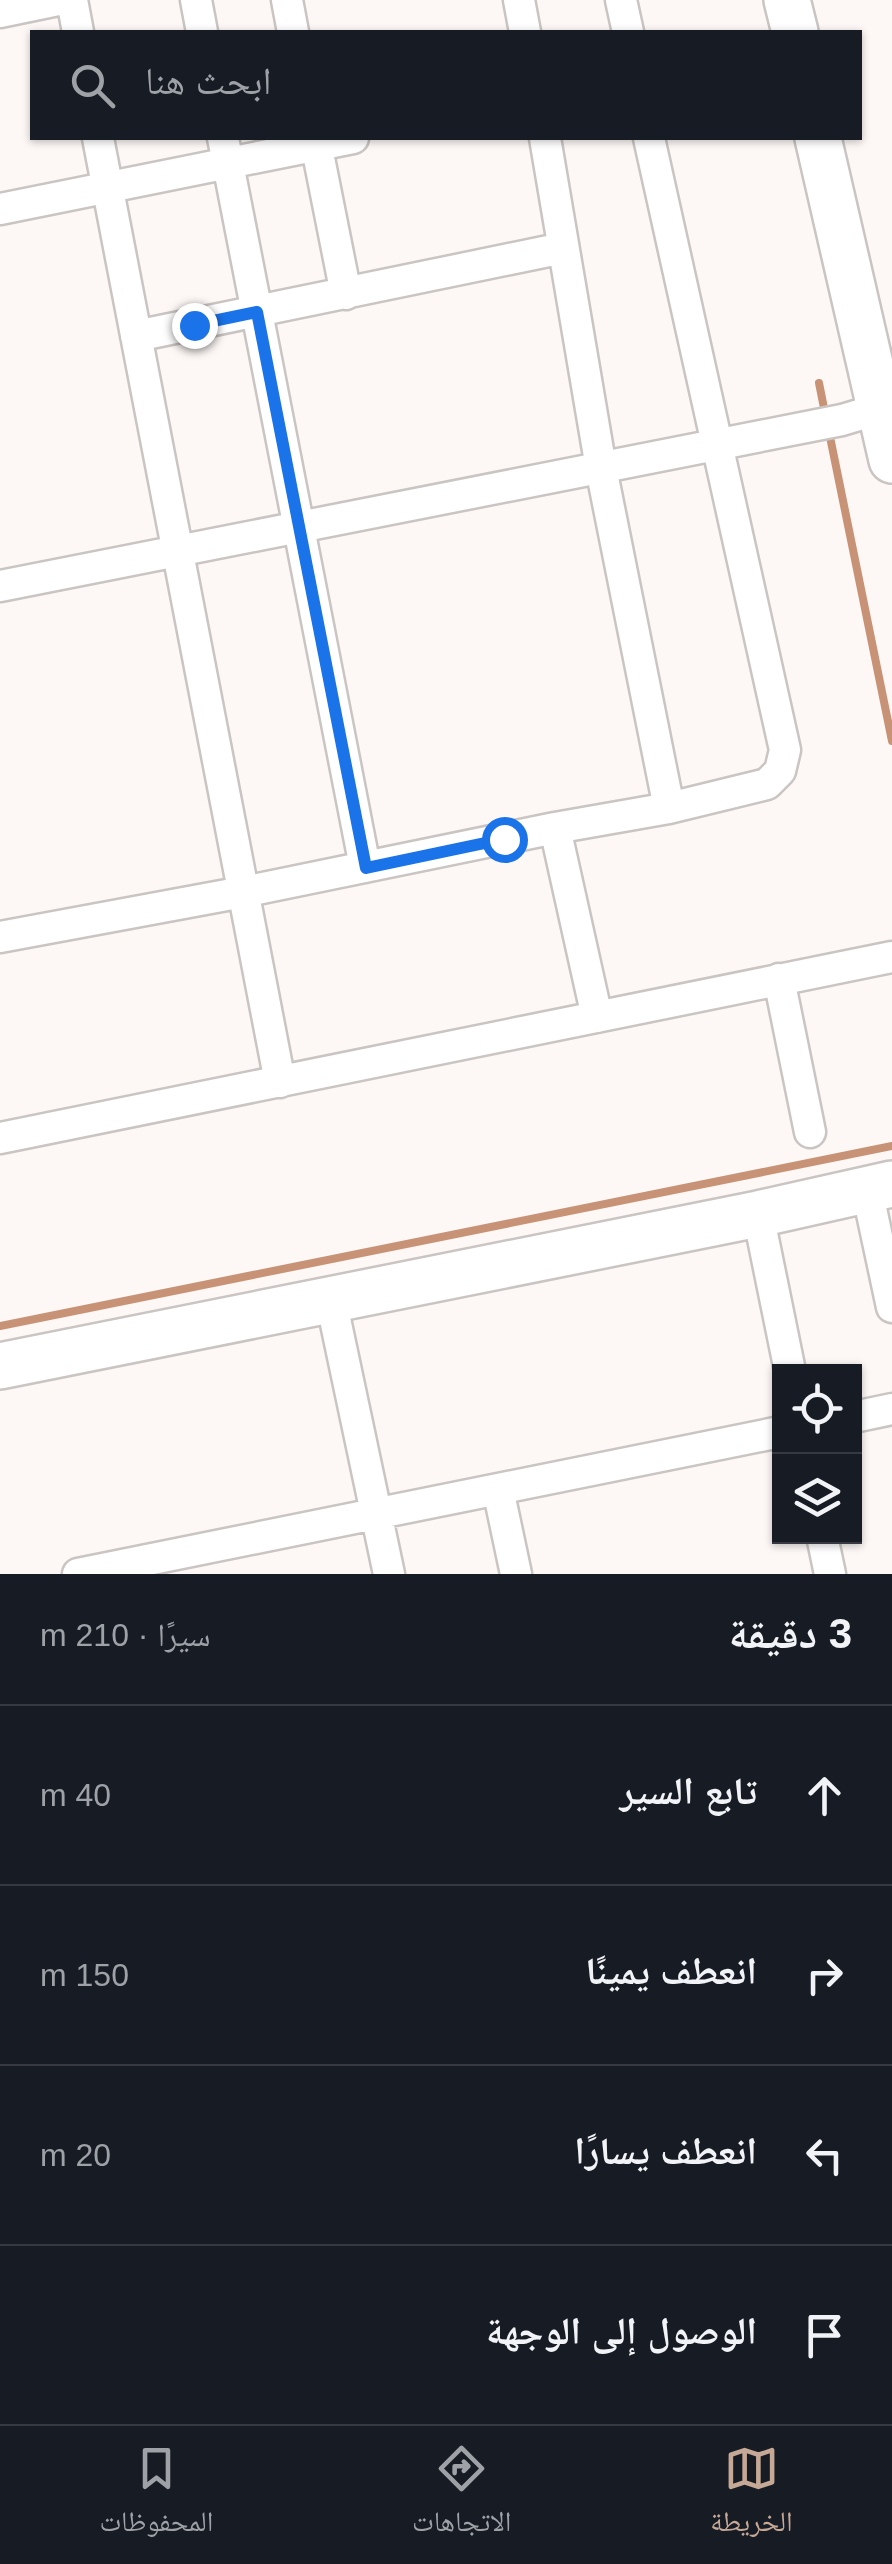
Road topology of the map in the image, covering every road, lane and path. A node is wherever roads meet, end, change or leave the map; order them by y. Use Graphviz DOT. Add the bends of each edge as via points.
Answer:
graph roads {
  1 [pos="58,0"];
  2 [pos="72,0"];
  3 [pos="196,0"];
  4 [pos="287,0"];
  5 [pos="519,0"];
  6 [pos="621,0"];
  7 [pos="788,0"];
  8 [pos="0,12"];
  9 [pos="78,30"];
  10 [pos="202,30"];
  11 [pos="294,30"];
  12 [pos="526,30"];
  13 [pos="628,30"];
  14 [pos="795,30"];
  15 [pos="98,140"];
  16 [pos="545,140"];
  17 [pos="649,140"];
  18 [pos="819,140"];
  19 [pos="316,141"];
  20 [pos="225,150"];
  21 [pos="108,188"];
  22 [pos="0,210"];
  23 [pos="563,248"];
  24 [pos="346,294"];
  25 [pos="257,312"];
  26 [pos="136,336"];
  27 [pos="886,406"];
  28 [pos="717,444"];
  29 [pos="892,460"];
  30 [pos="601,468"];
  31 [pos="298,526"];
  32 [pos="178,551"];
  33 [pos="0,586"];
  34 [pos="669,808"];
  35 [pos="555,828"];
  36 [pos="366,868"];
  37 [pos="244,892"];
  38 [pos="0,937"];
  39 [pos="892,957"];
  40 [pos="779,980"];
  41 [pos="596,1017"];
  42 [pos="280,1082"];
  43 [pos="810,1132"];
  44 [pos="0,1138"];
  45 [pos="880,1187"];
  46 [pos="758,1214"];
  47 [pos="331,1300"];
  48 [pos="892,1307"];
  49 [pos="788,1364"];
  50 [pos="0,1366"];
  51 [pos="892,1409"];
  52 [pos="862,1415"];
  53 [pos="772,1434"];
  54 [pos="498,1489"];
  55 [pos="376,1514"];
  56 [pos="824,1544"];
  57 [pos="137,1568"];
  58 [pos="78,1574"];
  59 [pos="389,1574"];
  60 [pos="516,1574"];
  61 [pos="830,1574"];
  1 -- 8 [label="street"];
  2 -- 9 [label="street"];
  3 -- 10 [label="street"];
  4 -- 11 [label="street"];
  5 -- 12 [label="street"];
  6 -- 13 [label="street"];
  7 -- 14 [label="street"];
  15 -- 21 [label="street"];
  16 -- 23 [label="street"];
  17 -- 28 [label="street"];
  18 -- 27 [label="street"];
  19 -- 20 [label="street"];
  19 -- 24 [label="street"];
  20 -- 21 [label="street"];
  20 -- 25 [label="street"];
  21 -- 22 [label="street"];
  21 -- 26 [label="street"];
  23 -- 24 [label="street"];
  23 -- 30 [label="street"];
  24 -- 25 [label="street"];
  25 -- 26 [label="street"];
  25 -- 31 [label="street"];
  26 -- 32 [label="street"];
  27 -- 28 [label="street"];
  27 -- 29 [label="street"];
  28 -- 30 [label="street"];
  28 -- 34 [label="street" via="785,750 780,771 767,784"];
  30 -- 31 [label="street"];
  30 -- 34 [label="street"];
  31 -- 32 [label="street"];
  31 -- 36 [label="street"];
  32 -- 33 [label="street"];
  32 -- 37 [label="street"];
  34 -- 35 [label="street"];
  35 -- 36 [label="street"];
  35 -- 41 [label="street"];
  36 -- 37 [label="street"];
  37 -- 38 [label="street"];
  37 -- 42 [label="street"];
  39 -- 40 [label="street"];
  40 -- 41 [label="street"];
  40 -- 43 [label="street"];
  41 -- 42 [label="street"];
  42 -- 44 [label="street"];
  45 -- 46 [label="street"];
  45 -- 48 [label="street"];
  46 -- 47 [label="street"];
  46 -- 49 [label="street"];
  47 -- 50 [label="street"];
  47 -- 55 [label="street"];
  51 -- 52 [label="street"];
  53 -- 54 [label="street"];
  54 -- 55 [label="street"];
  54 -- 60 [label="street"];
  55 -- 57 [label="street"];
  55 -- 59 [label="street"];
  56 -- 61 [label="street"];
  57 -- 58 [label="street"];
}
